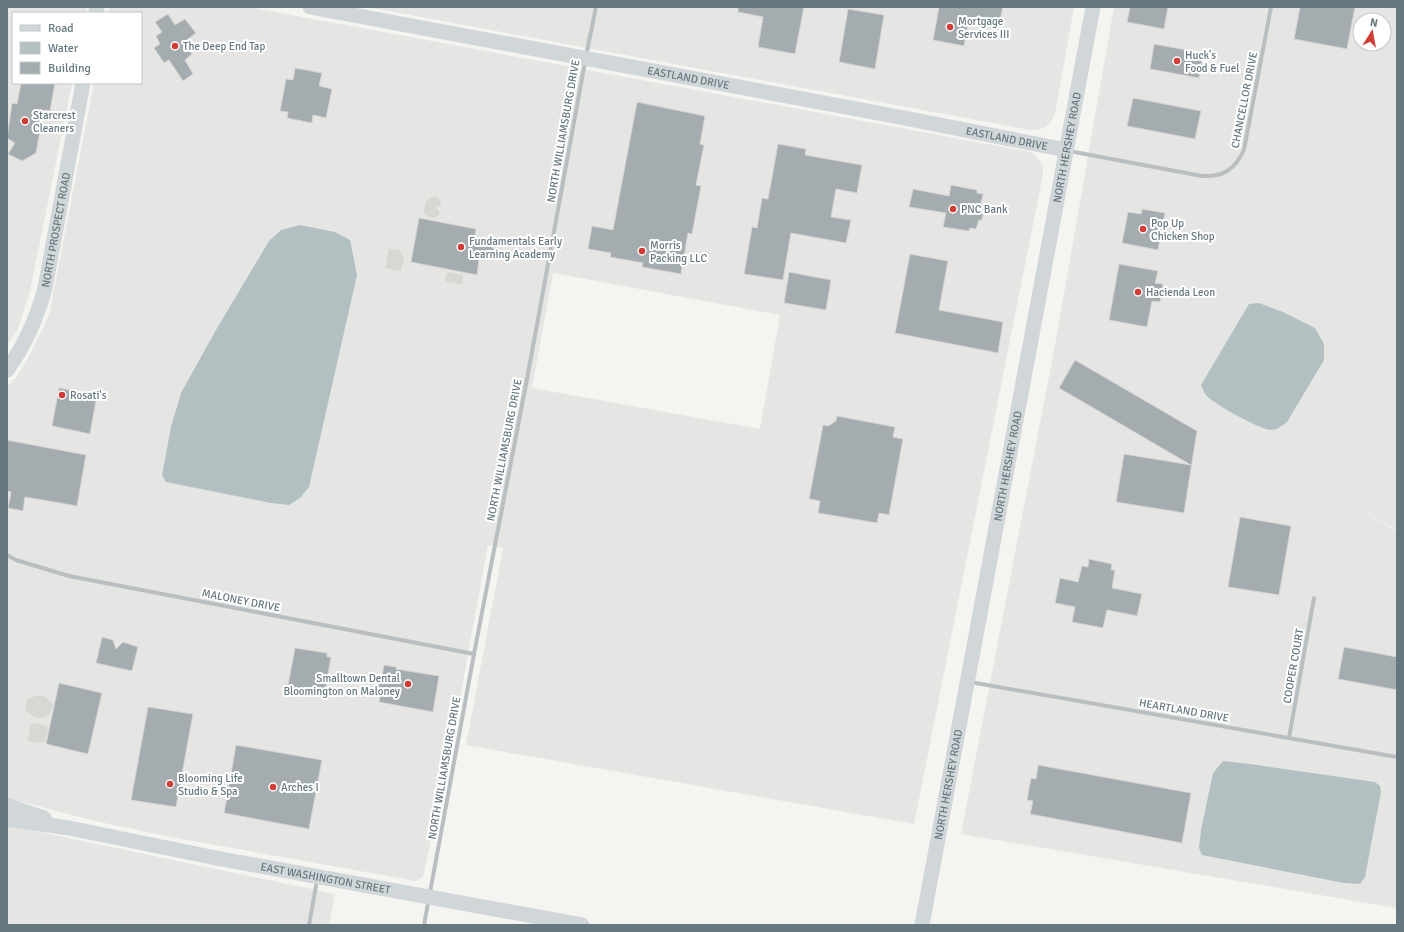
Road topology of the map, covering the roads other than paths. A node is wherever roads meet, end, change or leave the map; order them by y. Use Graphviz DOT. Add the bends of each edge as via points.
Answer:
graph roads {
  1 [pos="310,7"];
  2 [pos="596,7"];
  3 [pos="1093,7"];
  4 [pos="1271,7"];
  5 [pos="585,59"];
  6 [pos="83,84"];
  7 [pos="1066,150"];
  8 [pos="7,370"];
  9 [pos="7,555"];
  10 [pos="1314,598"];
  11 [pos="474,654"];
  12 [pos="967,681"];
  13 [pos="1289,738"];
  14 [pos="1397,758"];
  15 [pos="7,805"];
  16 [pos="7,819"];
  17 [pos="68,828"];
  18 [pos="318,876"];
  19 [pos="430,896"];
  20 [pos="309,925"];
  21 [pos="424,925"];
  22 [pos="582,925"];
  23 [pos="922,925"];
  1 -- 5 [label="main road, EASTLAND DRIVE"];
  2 -- 5 [label="street, NORTH WILLIAMSBURG DRIVE"];
  3 -- 7 [label="main road, NORTH HERSHEY ROAD"];
  4 -- 7 [label="street, CHANCELLOR DRIVE" via="1244,150 1240,160 1232,168 1213,176 1202,176"];
  5 -- 7 [label="main road, EASTLAND DRIVE"];
  5 -- 11 [label="street, NORTH WILLIAMSBURG DRIVE"];
  6 -- 8 [label="main road, NORTH PROSPECT ROAD" via="45,288 36,319"];
  7 -- 12 [label="main road, NORTH HERSHEY ROAD"];
  9 -- 11 [label="street, MALONEY DRIVE" via="68,576"];
  10 -- 13 [label="street, COOPER COURT"];
  11 -- 19 [label="street, NORTH WILLIAMSBURG DRIVE"];
  12 -- 13 [label="street, HEARTLAND DRIVE"];
  12 -- 23 [label="main road, NORTH HERSHEY ROAD"];
  13 -- 14 [label="street, HEARTLAND DRIVE"];
  15 -- 17 [label="main road, EAST WASHINGTON STREET"];
  16 -- 17 [label="main road, EAST WASHINGTON STREET"];
  17 -- 18 [label="main road, EAST WASHINGTON STREET"];
  18 -- 19 [label="main road, EAST WASHINGTON STREET"];
  18 -- 20 [label="street"];
  19 -- 21 [label="street, NORTH WILLIAMSBURG DRIVE"];
  19 -- 22 [label="main road, EAST WASHINGTON STREET"];
}
